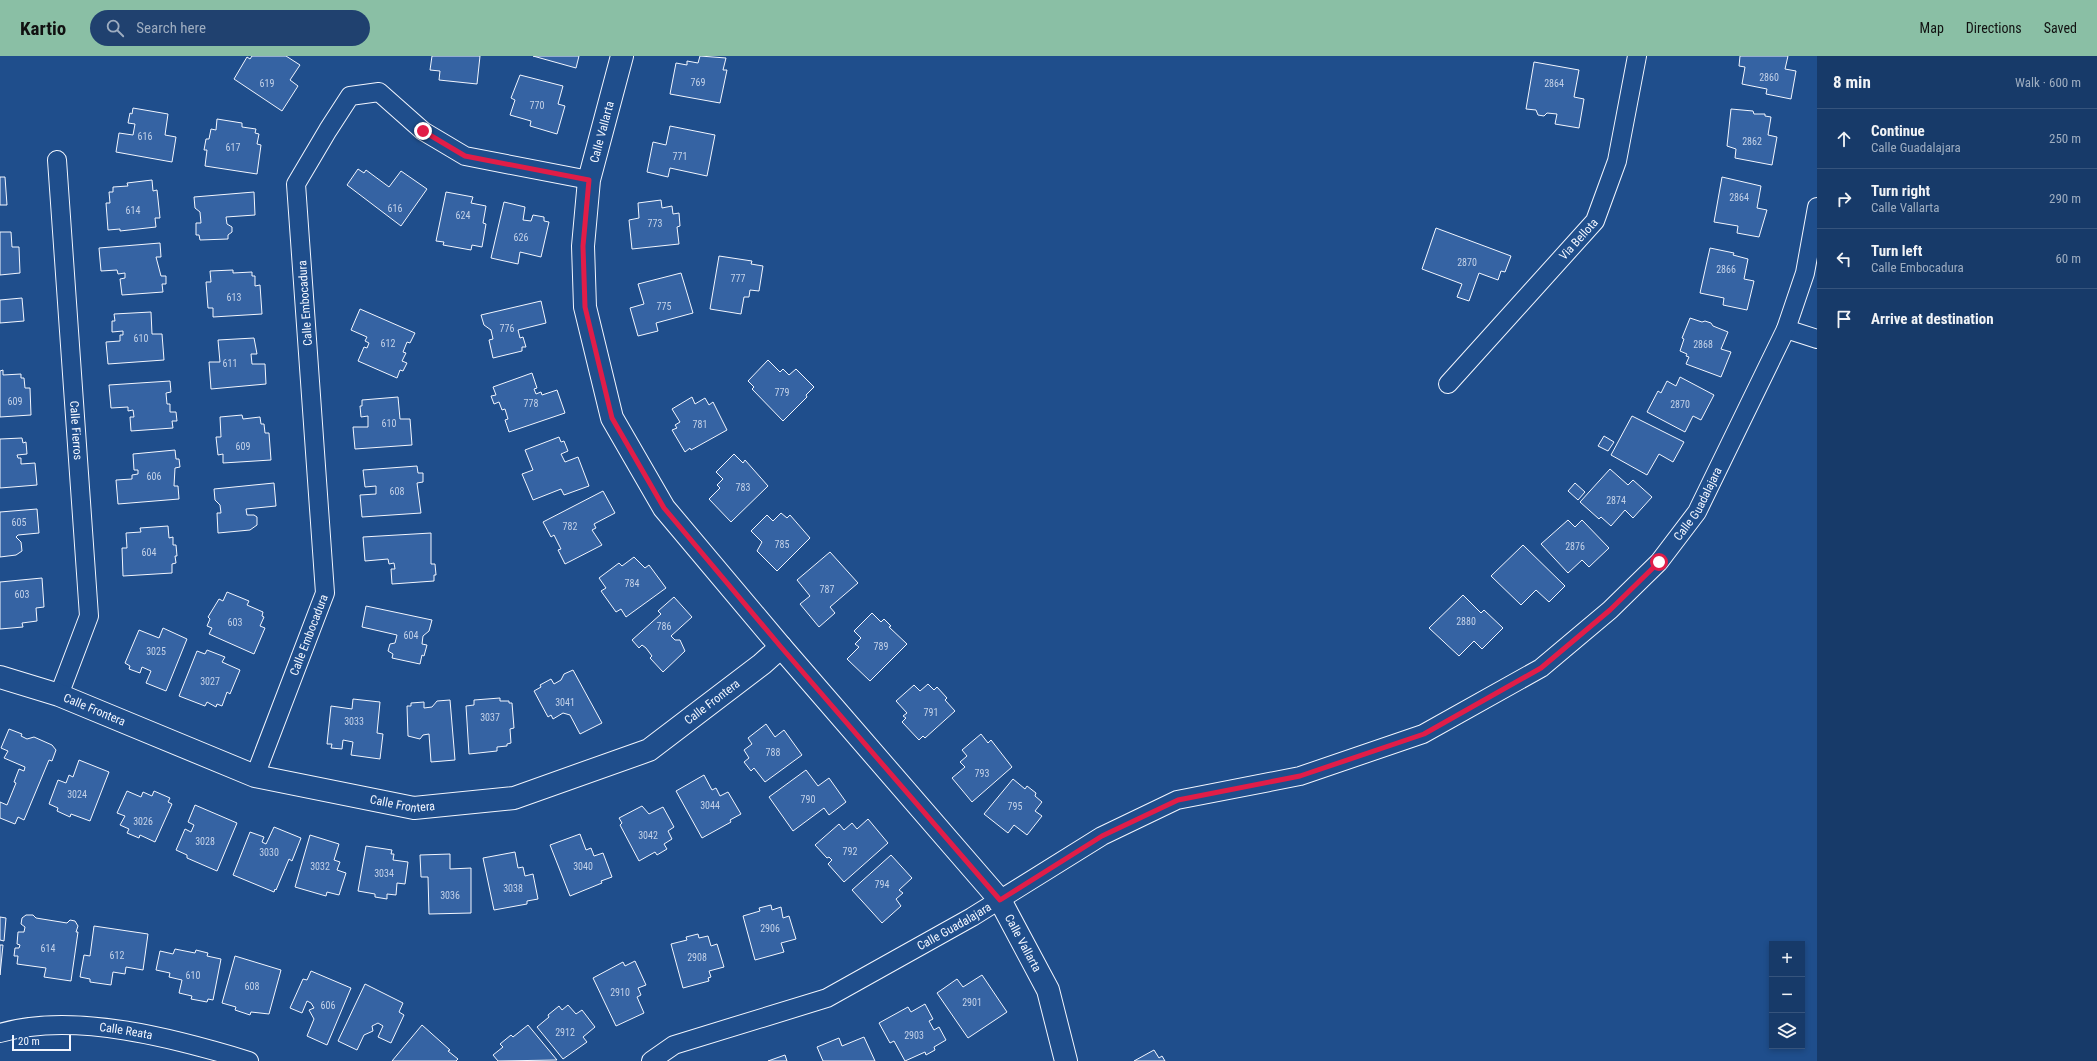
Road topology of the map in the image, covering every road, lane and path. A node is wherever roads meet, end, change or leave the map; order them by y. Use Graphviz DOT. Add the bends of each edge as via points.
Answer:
graph roads {
  1 [pos="622,56"];
  2 [pos="1637,56"];
  3 [pos="57,160"];
  4 [pos="589,180"];
  5 [pos="1817,207"];
  6 [pos="1786,329"];
  7 [pos="1817,339"];
  8 [pos="1448,384"];
  9 [pos="781,647"];
  10 [pos="0,677"];
  11 [pos="58,695"];
  12 [pos="255,776"];
  13 [pos="1000,900"];
  14 [pos="0,1033"];
  15 [pos="249,1061"];
  16 [pos="651,1061"];
  17 [pos="1066,1061"];
  1 -- 4 [label="street, Calle Vallarta"];
  2 -- 8 [label="street, Via Bellota" via="1617,161 1595,221"];
  3 -- 11 [label="street, Calle Fierros" via="89,616"];
  4 -- 9 [label="street, Calle Vallarta" via="583,246 585,307 612,418 664,508"];
  4 -- 12 [label="street, Calle Embocadura" via="465,156 423,131 379,92 350,96 296,184 325,593"];
  5 -- 6 [label="street, Calle Guadalajara" via="1804,273"];
  6 -- 7 [label="street"];
  6 -- 13 [label="street, Calle Guadalajara" via="1698,512 1659,562 1610,610 1541,668 1424,734 1300,776 1178,800 1102,836"];
  9 -- 12 [label="street, Calle Frontera" via="649,750 514,798 414,808"];
  9 -- 13 [label="street, Calle Vallarta"];
  10 -- 11 [label="street, Calle Frontera"];
  11 -- 12 [label="street, Calle Frontera"];
  13 -- 16 [label="street, Calle Guadalajara" via="827,998 674,1045"];
  13 -- 17 [label="street, Calle Vallarta" via="1048,990"];
  14 -- 15 [label="street, Calle Reata" via="20,1027 109,1028 190,1044"];
}
